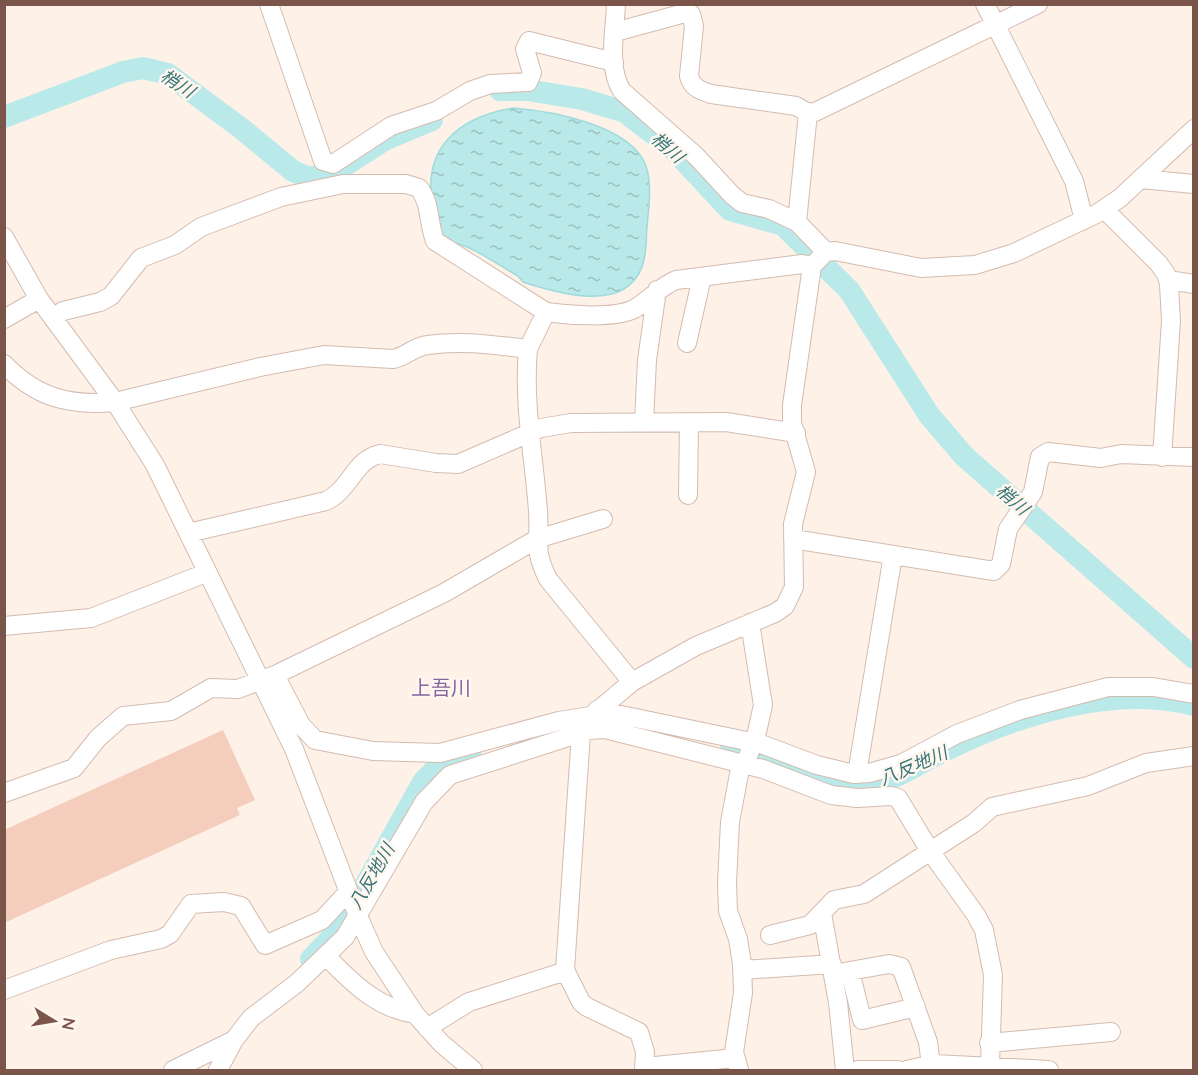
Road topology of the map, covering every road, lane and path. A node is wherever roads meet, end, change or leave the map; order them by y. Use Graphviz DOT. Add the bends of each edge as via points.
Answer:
graph roads {
  1 [pos="269,4"];
  2 [pos="616,4"];
  3 [pos="985,4"];
  4 [pos="1038,4"];
  5 [pos="690,9"];
  6 [pos="995,25"];
  7 [pos="615,32"];
  8 [pos="614,62"];
  9 [pos="808,113"];
  10 [pos="1194,129"];
  11 [pos="1141,179"];
  12 [pos="1194,184"];
  13 [pos="1104,209"];
  14 [pos="1084,220"];
  15 [pos="796,222"];
  16 [pos="4,237"];
  17 [pos="820,258"];
  18 [pos="702,277"];
  19 [pos="1168,279"];
  20 [pos="1194,284"];
  21 [pos="657,290"];
  22 [pos="39,299"];
  23 [pos="546,312"];
  24 [pos="53,318"];
  25 [pos="4,319"];
  26 [pos="687,343"];
  27 [pos="528,349"];
  28 [pos="4,364"];
  29 [pos="115,402"];
  30 [pos="644,422"];
  31 [pos="689,422"];
  32 [pos="529,433"];
  33 [pos="795,433"];
  34 [pos="1162,457"];
  35 [pos="1194,457"];
  36 [pos="688,495"];
  37 [pos="603,519"];
  38 [pos="188,533"];
  39 [pos="537,539"];
  40 [pos="792,539"];
  41 [pos="893,555"];
  42 [pos="206,573"];
  43 [pos="750,623"];
  44 [pos="4,626"];
  45 [pos="268,678"];
  46 [pos="632,682"];
  47 [pos="1194,694"];
  48 [pos="593,713"];
  49 [pos="572,736"];
  50 [pos="753,742"];
  51 [pos="1194,756"];
  52 [pos="744,764"];
  53 [pos="857,774"];
  54 [pos="4,793"];
  55 [pos="930,851"];
  56 [pos="348,892"];
  57 [pos="822,913"];
  58 [pos="358,916"];
  59 [pos="770,935"];
  60 [pos="326,956"];
  61 [pos="742,970"];
  62 [pos="839,970"];
  63 [pos="566,971"];
  64 [pos="4,990"];
  65 [pos="916,1007"];
  66 [pos="421,1021"];
  67 [pos="1111,1032"];
  68 [pos="234,1040"];
  69 [pos="989,1043"];
  70 [pos="737,1064"];
  71 [pos="931,1065"];
  72 [pos="990,1066"];
  73 [pos="645,1069"];
  74 [pos="173,1071"];
  75 [pos="218,1071"];
  76 [pos="473,1071"];
  77 [pos="845,1071"];
  78 [pos="858,1071"];
  79 [pos="898,1071"];
  80 [pos="906,1071"];
  81 [pos="1049,1071"];
  1 -- 8 [label="street" via="323,161 333,164 391,126 436,111 470,91 490,84 528,82 532,73 525,49 529,41"];
  2 -- 7 [label="street"];
  3 -- 6 [label="street"];
  4 -- 6 [label="street"];
  5 -- 7 [label="street"];
  5 -- 9 [label="street" via="694,18 691,84 711,94 796,106"];
  6 -- 9 [label="street"];
  6 -- 14 [label="street" via="1074,181"];
  7 -- 8 [label="street"];
  8 -- 15 [label="street" via="616,81 622,91 696,156 732,195 742,203 769,209"];
  9 -- 15 [label="street"];
  10 -- 11 [label="street"];
  11 -- 12 [label="street"];
  11 -- 13 [label="street"];
  13 -- 14 [label="street"];
  13 -- 19 [label="street" via="1159,264"];
  14 -- 17 [label="street" via="1014,253 958,267 921,268 835,251"];
  15 -- 17 [label="street"];
  16 -- 22 [label="street"];
  17 -- 18 [label="street" via="802,264"];
  17 -- 33 [label="street" via="792,405"];
  18 -- 21 [label="street" via="676,280"];
  18 -- 26 [label="street"];
  19 -- 20 [label="street"];
  19 -- 34 [label="street" via="1171,321"];
  21 -- 23 [label="street" via="627,312"];
  21 -- 30 [label="street" via="647,360"];
  22 -- 24 [label="street"];
  22 -- 25 [label="street"];
  23 -- 24 [label="street" via="435,241 428,203 419,188 406,184 353,184 281,197 201,227 175,245 141,258 111,296"];
  23 -- 27 [label="street"];
  24 -- 29 [label="street"];
  27 -- 29 [label="street" via="466,343 426,345 393,358 324,355"];
  27 -- 32 [label="street"];
  28 -- 29 [label="street" via="27,385 54,399"];
  29 -- 38 [label="street" via="155,465"];
  30 -- 31 [label="street"];
  30 -- 32 [label="street" via="555,424"];
  31 -- 33 [label="street"];
  31 -- 36 [label="street"];
  32 -- 38 [label="street" via="458,464 371,456 358,467 343,490 326,501"];
  32 -- 39 [label="street"];
  33 -- 40 [label="street" via="806,472"];
  34 -- 35 [label="street"];
  34 -- 41 [label="street" via="1122,454 1101,458 1048,452 1040,457 1033,492 1008,529 1001,564 994,571"];
  37 -- 39 [label="street"];
  38 -- 42 [label="street"];
  39 -- 45 [label="street" via="444,593"];
  39 -- 46 [label="street" via="538,559 548,579"];
  40 -- 41 [label="street"];
  40 -- 43 [label="street" via="791,596 775,613"];
  41 -- 53 [label="street"];
  42 -- 44 [label="street" via="91,618"];
  42 -- 45 [label="street"];
  43 -- 46 [label="street" via="696,646"];
  43 -- 50 [label="street" via="763,705"];
  45 -- 48 [label="street" via="315,740 373,751 440,753"];
  45 -- 54 [label="street" via="238,689 211,688 171,711 123,716 98,738 74,768"];
  45 -- 56 [label="street"];
  46 -- 48 [label="street"];
  47 -- 53 [label="street" via="1153,687 1108,687 1020,710 957,734 901,764"];
  48 -- 49 [label="street"];
  48 -- 50 [label="street"];
  49 -- 52 [label="street" via="605,729"];
  49 -- 58 [label="street" via="444,780 424,802"];
  49 -- 63 [label="street"];
  50 -- 52 [label="street"];
  50 -- 53 [label="street" via="817,765"];
  51 -- 55 [label="street" via="1146,763 1079,788 992,807"];
  52 -- 55 [label="street" via="831,795 898,798"];
  52 -- 61 [label="street" via="730,822 727,900 740,946"];
  55 -- 57 [label="street" via="864,894 834,900"];
  55 -- 69 [label="street" via="984,930 993,975"];
  56 -- 58 [label="street"];
  56 -- 64 [label="street" via="322,920 265,945 241,906 224,902 191,904 170,934 161,939 111,950"];
  57 -- 59 [label="street" via="810,925"];
  57 -- 62 [label="street"];
  58 -- 60 [label="street"];
  58 -- 66 [label="street" via="386,973"];
  60 -- 66 [label="street" via="366,994"];
  60 -- 68 [label="street" via="251,1018"];
  61 -- 62 [label="street"];
  61 -- 70 [label="street"];
  62 -- 65 [label="street" via="895,964 904,974"];
  62 -- 65 [label="street" via="862,1020"];
  62 -- 77 [label="street"];
  63 -- 66 [label="street"];
  63 -- 73 [label="street" via="587,1007 639,1032"];
  65 -- 71 [label="street"];
  66 -- 76 [label="street"];
  67 -- 69 [label="street"];
  68 -- 74 [label="street"];
  68 -- 75 [label="street"];
  69 -- 72 [label="street"];
  70 -- 73 [label="street"];
  71 -- 72 [label="street"];
  71 -- 80 [label="street"];
  72 -- 81 [label="street"];
  78 -- 79 [label="street"];
}
